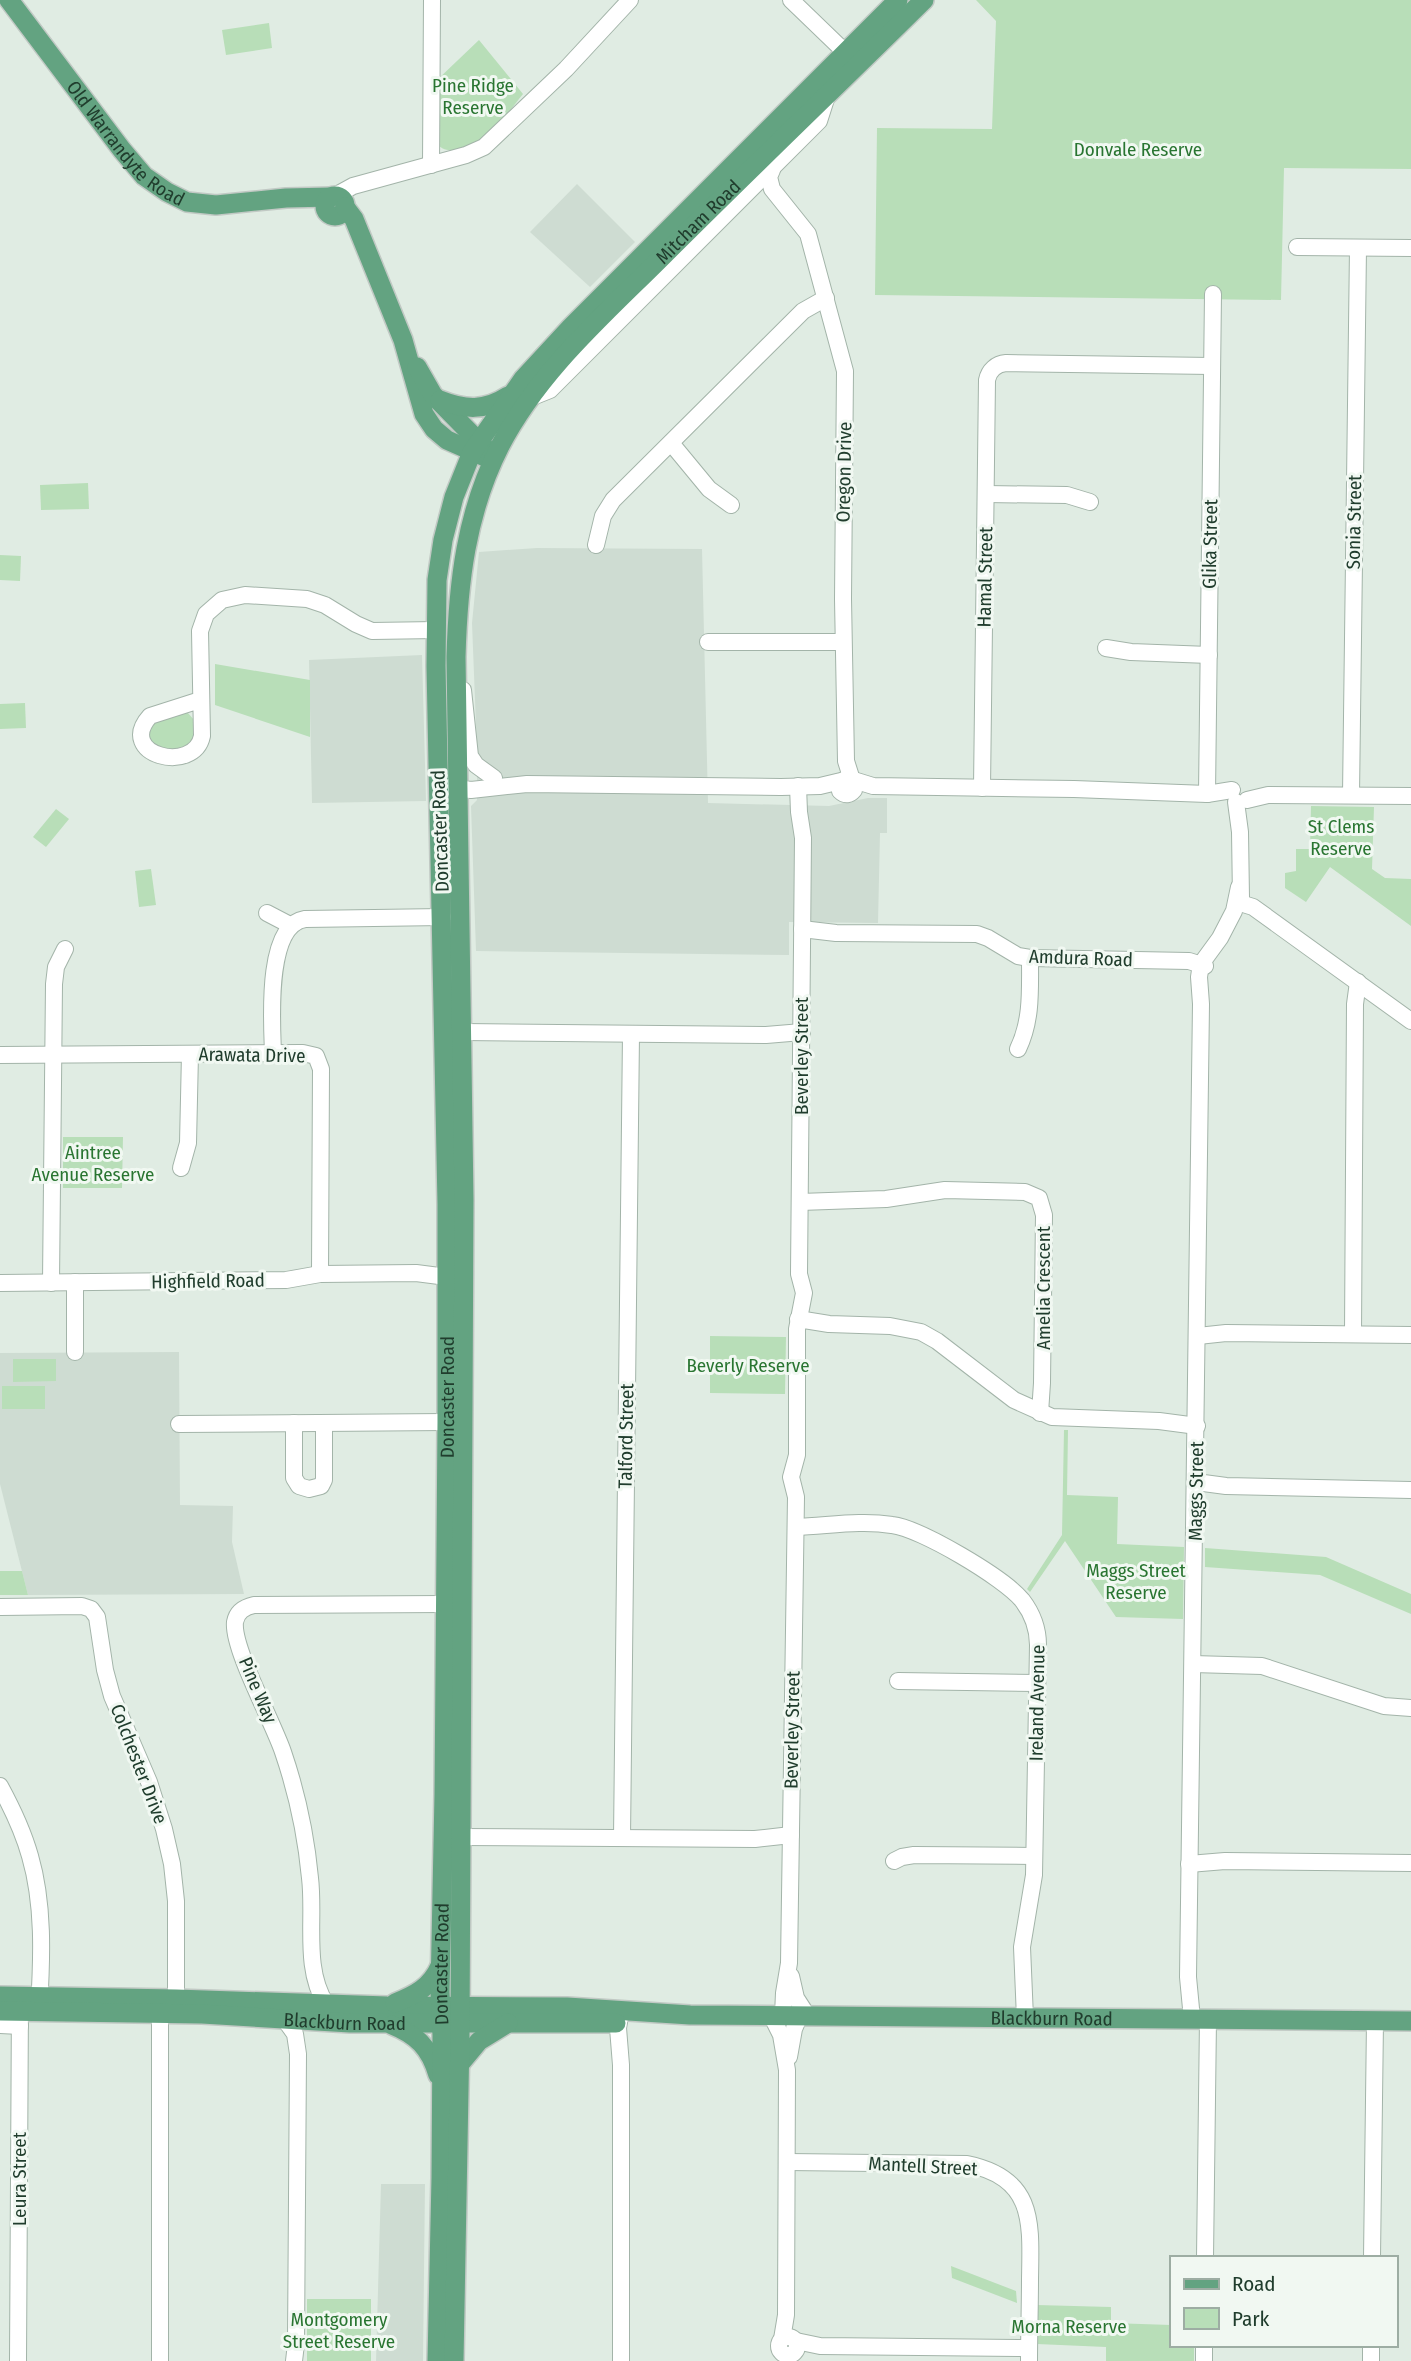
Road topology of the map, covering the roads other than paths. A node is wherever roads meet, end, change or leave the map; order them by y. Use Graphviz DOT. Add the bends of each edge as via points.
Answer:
graph roads {
  1 [pos="9,0"];
  2 [pos="432,0"];
  3 [pos="630,0"];
  4 [pos="790,0"];
  5 [pos="898,0"];
  6 [pos="924,0"];
  7 [pos="846,53"];
  8 [pos="827,96"];
  9 [pos="431,165"];
  10 [pos="772,170"];
  11 [pos="750,191"];
  12 [pos="778,200"];
  13 [pos="336,206"];
  14 [pos="1297,247"];
  15 [pos="1358,248"];
  16 [pos="1411,248"];
  17 [pos="1213,293"];
  18 [pos="826,298"];
  19 [pos="403,340"];
  20 [pos="1212,366"];
  21 [pos="520,397"];
  22 [pos="436,398"];
  23 [pos="454,418"];
  24 [pos="440,434"];
  25 [pos="671,443"];
  26 [pos="476,446"];
  27 [pos="494,460"];
  28 [pos="986,494"];
  29 [pos="454,497"];
  30 [pos="1090,502"];
  31 [pos="731,505"];
  32 [pos="470,522"];
  33 [pos="445,531"];
  34 [pos="596,545"];
  35 [pos="436,630"];
  36 [pos="708,642"];
  37 [pos="843,642"];
  38 [pos="1106,648"];
  39 [pos="1209,655"];
  40 [pos="456,657"];
  41 [pos="200,700"];
  42 [pos="494,778"];
  43 [pos="458,784"];
  44 [pos="439,785"];
  45 [pos="527,785"];
  46 [pos="847,785"];
  47 [pos="808,786"];
  48 [pos="982,788"];
  49 [pos="1207,794"];
  50 [pos="1351,795"];
  51 [pos="1411,796"];
  52 [pos="1240,797"];
  53 [pos="1239,897"];
  54 [pos="267,913"];
  55 [pos="443,917"];
  56 [pos="290,925"];
  57 [pos="802,932"];
  58 [pos="65,949"];
  59 [pos="1030,958"];
  60 [pos="1204,962"];
  61 [pos="1362,985"];
  62 [pos="1411,1021"];
  63 [pos="463,1031"];
  64 [pos="631,1034"];
  65 [pos="801,1036"];
  66 [pos="1018,1049"];
  67 [pos="273,1053"];
  68 [pos="190,1054"];
  69 [pos="0,1055"];
  70 [pos="53,1055"];
  71 [pos="181,1168"];
  72 [pos="800,1199"];
  73 [pos="453,1273"];
  74 [pos="320,1274"];
  75 [pos="75,1282"];
  76 [pos="0,1283"];
  77 [pos="51,1283"];
  78 [pos="798,1320"];
  79 [pos="1198,1332"];
  80 [pos="1353,1334"];
  81 [pos="1411,1335"];
  82 [pos="75,1352"];
  83 [pos="1040,1413"];
  84 [pos="447,1422"];
  85 [pos="1197,1422"];
  86 [pos="295,1423"];
  87 [pos="324,1423"];
  88 [pos="179,1424"];
  89 [pos="1196,1485"];
  90 [pos="1411,1490"];
  91 [pos="796,1522"];
  92 [pos="446,1604"];
  93 [pos="0,1607"];
  94 [pos="1193,1664"];
  95 [pos="898,1681"];
  96 [pos="1037,1683"];
  97 [pos="1411,1707"];
  98 [pos="0,1786"];
  99 [pos="461,1837"];
  100 [pos="622,1838"];
  101 [pos="791,1839"];
  102 [pos="1034,1856"];
  103 [pos="894,1861"];
  104 [pos="1190,1861"];
  105 [pos="1411,1863"];
  106 [pos="789,1963"];
  107 [pos="440,1966"];
  108 [pos="313,1973"];
  109 [pos="0,1996"];
  110 [pos="326,2004"];
  111 [pos="28,2008"];
  112 [pos="168,2008"];
  113 [pos="0,2011"];
  114 [pos="292,2012"];
  115 [pos="387,2014"];
  116 [pos="451,2014"];
  117 [pos="790,2015"];
  118 [pos="1022,2017"];
  119 [pos="621,2019"];
  120 [pos="1194,2019"];
  121 [pos="1375,2021"];
  122 [pos="1411,2021"];
  123 [pos="509,2022"];
  124 [pos="0,2025"];
  125 [pos="459,2065"];
  126 [pos="787,2070"];
  127 [pos="442,2086"];
  128 [pos="786,2162"];
  129 [pos="1205,2256"];
  130 [pos="1372,2256"];
  131 [pos="790,2350"];
  132 [pos="296,2355"];
  133 [pos="1029,2355"];
  134 [pos="18,2361"];
  135 [pos="160,2361"];
  136 [pos="437,2361"];
  137 [pos="454,2361"];
  138 [pos="621,2361"];
  1 -- 13 [label="main road, Old Warrandyte Road" via="144,176 167,192 187,201 216,205 286,198"];
  2 -- 9 [label="street"];
  3 -- 9 [label="street" via="487,145"];
  4 -- 7 [label="street"];
  5 -- 7 [label="main road, Mitcham Road"];
  6 -- 8 [label="main road, Mitcham Road"];
  7 -- 21 [label="main road, Mitcham Road" via="580,318"];
  8 -- 10 [label="street" via="819,121"];
  8 -- 21 [label="main road, Mitcham Road"];
  9 -- 13 [label="street" via="365,184"];
  10 -- 11 [label="street"];
  10 -- 12 [label="street" via="770,183"];
  11 -- 12 [label="street, Oregon Drive" via="762,191"];
  11 -- 21 [label="street" via="550,390"];
  12 -- 18 [label="street, Oregon Drive" via="806,229"];
  13 -- 19 [label="main road" via="354,219"];
  14 -- 15 [label="street"];
  15 -- 16 [label="street"];
  15 -- 50 [label="street, Sonia Street"];
  17 -- 20 [label="street, Glika Street"];
  18 -- 25 [label="street" via="803,311"];
  18 -- 37 [label="street, Oregon Drive" via="845,372"];
  19 -- 22 [label="main road"];
  19 -- 24 [label="main road" via="420,408"];
  20 -- 28 [label="street, Hamal Street" via="1006,363 994,368 987,380"];
  20 -- 39 [label="street, Glika Street"];
  21 -- 22 [label="main road" via="479,408"];
  21 -- 26 [label="main road, Mitcham Road"];
  21 -- 27 [label="main road, Mitcham Road"];
  22 -- 23 [label="main road"];
  23 -- 24 [label="main road" via="439,421"];
  23 -- 26 [label="main road"];
  24 -- 26 [label="main road"];
  24 -- 29 [label="main road" via="453,460"];
  25 -- 31 [label="street" via="709,489"];
  25 -- 34 [label="street" via="609,506"];
  26 -- 27 [label="main road"];
  26 -- 29 [label="main road, Doncaster Road"];
  27 -- 32 [label="main road, Doncaster Road"];
  28 -- 30 [label="street" via="1067,495"];
  28 -- 48 [label="street, Hamal Street"];
  29 -- 33 [label="main road, Doncaster Road"];
  32 -- 33 [label="main road" via="459,517"];
  32 -- 40 [label="main road, Doncaster Road" via="459,583"];
  33 -- 35 [label="main road, Doncaster Road" via="437,580"];
  35 -- 41 [label="street" via="372,631 307,599 230,597 211,608 202,622"];
  35 -- 44 [label="main road, Doncaster Road"];
  36 -- 37 [label="street"];
  37 -- 46 [label="street, Oregon Drive"];
  38 -- 39 [label="street"];
  39 -- 49 [label="street, Glika Street"];
  40 -- 42 [label="street" via="469,753 476,765"];
  40 -- 43 [label="main road, Doncaster Road"];
  42 -- 43 [label="street"];
  42 -- 45 [label="street"];
  43 -- 44 [label="street"];
  43 -- 45 [label="street" via="491,789"];
  43 -- 63 [label="main road, Doncaster Road"];
  44 -- 55 [label="main road, Doncaster Road"];
  45 -- 47 [label="street"];
  46 -- 47 [label="street"];
  46 -- 48 [label="street"];
  47 -- 57 [label="street, Beverley Street" via="799,813"];
  48 -- 49 [label="street"];
  49 -- 52 [label="street"];
  50 -- 51 [label="street"];
  50 -- 52 [label="street"];
  52 -- 53 [label="street"];
  53 -- 60 [label="street" via="1237,920"];
  53 -- 61 [label="street"];
  54 -- 56 [label="street"];
  55 -- 56 [label="street" via="305,919"];
  55 -- 73 [label="main road, Doncaster Road"];
  56 -- 67 [label="street" via="272,984"];
  57 -- 59 [label="street, Amdura Road" via="977,934"];
  57 -- 65 [label="street, Beverley Street"];
  58 -- 70 [label="street" via="54,975"];
  59 -- 60 [label="street, Amdura Road"];
  59 -- 66 [label="street" via="1030,1014"];
  60 -- 79 [label="street, Maggs Street" via="1199,977"];
  61 -- 62 [label="street"];
  61 -- 80 [label="street" via="1356,1015"];
  63 -- 64 [label="street"];
  63 -- 73 [label="main road, Doncaster Road"];
  64 -- 65 [label="street"];
  64 -- 100 [label="street, Talford Street"];
  65 -- 72 [label="street, Beverley Street"];
  67 -- 68 [label="street, Arawata Drive"];
  67 -- 74 [label="street, Arawata Drive" via="309,1054 321,1064"];
  68 -- 70 [label="street, Arawata Drive"];
  68 -- 71 [label="street" via="188,1143"];
  69 -- 70 [label="street, Arawata Drive"];
  70 -- 77 [label="street"];
  72 -- 78 [label="street, Beverley Street" via="804,1293"];
  72 -- 83 [label="street, Amelia Crescent" via="887,1199 945,1190 1026,1192 1039,1198 1044,1215"];
  73 -- 74 [label="street, Highfield Road"];
  73 -- 84 [label="main road, Doncaster Road"];
  73 -- 99 [label="main road, Doncaster Road"];
  74 -- 75 [label="street, Highfield Road" via="286,1280"];
  75 -- 77 [label="street, Highfield Road"];
  75 -- 82 [label="street"];
  76 -- 77 [label="street, Highfield Road"];
  78 -- 83 [label="street" via="890,1325 920,1332 1014,1400"];
  78 -- 91 [label="street, Beverley Street" via="797,1455 802,1477"];
  79 -- 80 [label="street" via="1214,1336"];
  79 -- 85 [label="street, Maggs Street"];
  80 -- 81 [label="street"];
  83 -- 85 [label="street" via="1060,1418"];
  84 -- 87 [label="street"];
  84 -- 92 [label="main road, Doncaster Road"];
  85 -- 89 [label="street, Maggs Street"];
  86 -- 87 [label="street"];
  86 -- 87 [label="street" via="294,1478 309,1489 323,1484"];
  86 -- 88 [label="street"];
  89 -- 90 [label="street"];
  89 -- 94 [label="street, Maggs Street"];
  91 -- 96 [label="street, Ireland Avenue" via="892,1525 916,1531 1010,1588 1034,1621"];
  91 -- 101 [label="street, Beverley Street"];
  92 -- 107 [label="main road, Doncaster Road"];
  92 -- 108 [label="street, Pine Way" via="254,1605 236,1618 240,1647 281,1745 300,1808 312,1891"];
  93 -- 112 [label="street, Colchester Drive" via="84,1607 96,1616 112,1696 149,1783 168,1846 176,1901"];
  94 -- 97 [label="street" via="1262,1666 1384,1706"];
  94 -- 104 [label="street, Maggs Street"];
  95 -- 96 [label="street"];
  96 -- 102 [label="street, Ireland Avenue"];
  98 -- 111 [label="street, Leura Street" via="24,1838 36,1880 40,1924"];
  99 -- 100 [label="street"];
  99 -- 116 [label="main road, Doncaster Road"];
  100 -- 101 [label="street"];
  101 -- 106 [label="street, Beverley Street"];
  102 -- 103 [label="street" via="914,1854"];
  102 -- 118 [label="street, Ireland Avenue" via="1023,1940"];
  104 -- 105 [label="street"];
  104 -- 120 [label="street, Maggs Street" via="1188,1977"];
  106 -- 117 [label="street, Beverley Street" via="784,1993"];
  106 -- 117 [label="street, Beverley Street" via="796,1998"];
  107 -- 115 [label="main road" via="423,1990"];
  107 -- 116 [label="main road, Doncaster Road"];
  108 -- 110 [label="street, Pine Way"];
  108 -- 114 [label="street, Pine Way"];
  109 -- 111 [label="main road, Blackburn Road"];
  110 -- 114 [label="main road, Blackburn Road"];
  110 -- 115 [label="main road, Blackburn Road"];
  111 -- 112 [label="main road, Blackburn Road"];
  111 -- 113 [label="main road, Blackburn Road"];
  111 -- 124 [label="street"];
  111 -- 134 [label="street, Leura Street"];
  112 -- 114 [label="main road, Blackburn Road"];
  112 -- 135 [label="street, Colchester Drive" via="162,2043"];
  114 -- 115 [label="main road, Blackburn Road"];
  114 -- 132 [label="street" via="302,2029 298,2054"];
  115 -- 116 [label="main road, Blackburn Road"];
  115 -- 127 [label="main road" via="426,2046"];
  116 -- 119 [label="main road, Blackburn Road" via="567,2007"];
  116 -- 123 [label="main road, Blackburn Road"];
  116 -- 125 [label="main road, Doncaster Road"];
  116 -- 127 [label="main road, Doncaster Road"];
  117 -- 118 [label="main road, Blackburn Road"];
  117 -- 119 [label="main road, Blackburn Road"];
  117 -- 126 [label="street, Beverley Street" via="794,2029"];
  117 -- 126 [label="street, Beverley Street" via="781,2035"];
  118 -- 120 [label="main road, Blackburn Road"];
  119 -- 123 [label="main road, Blackburn Road"];
  119 -- 138 [label="street"];
  120 -- 121 [label="main road, Blackburn Road"];
  120 -- 129 [label="street, Maggs Street"];
  121 -- 122 [label="main road, Blackburn Road"];
  121 -- 130 [label="street"];
  123 -- 125 [label="main road" via="479,2041"];
  125 -- 137 [label="main road, Doncaster Road"];
  126 -- 128 [label="street, Beverley Street"];
  127 -- 136 [label="main road, Doncaster Road"];
  128 -- 131 [label="street, Beverley Street"];
  128 -- 133 [label="street, Mantell Street" via="967,2164 1002,2177 1022,2199 1030,2224"];
  131 -- 133 [label="street" via="820,2346"];
}
